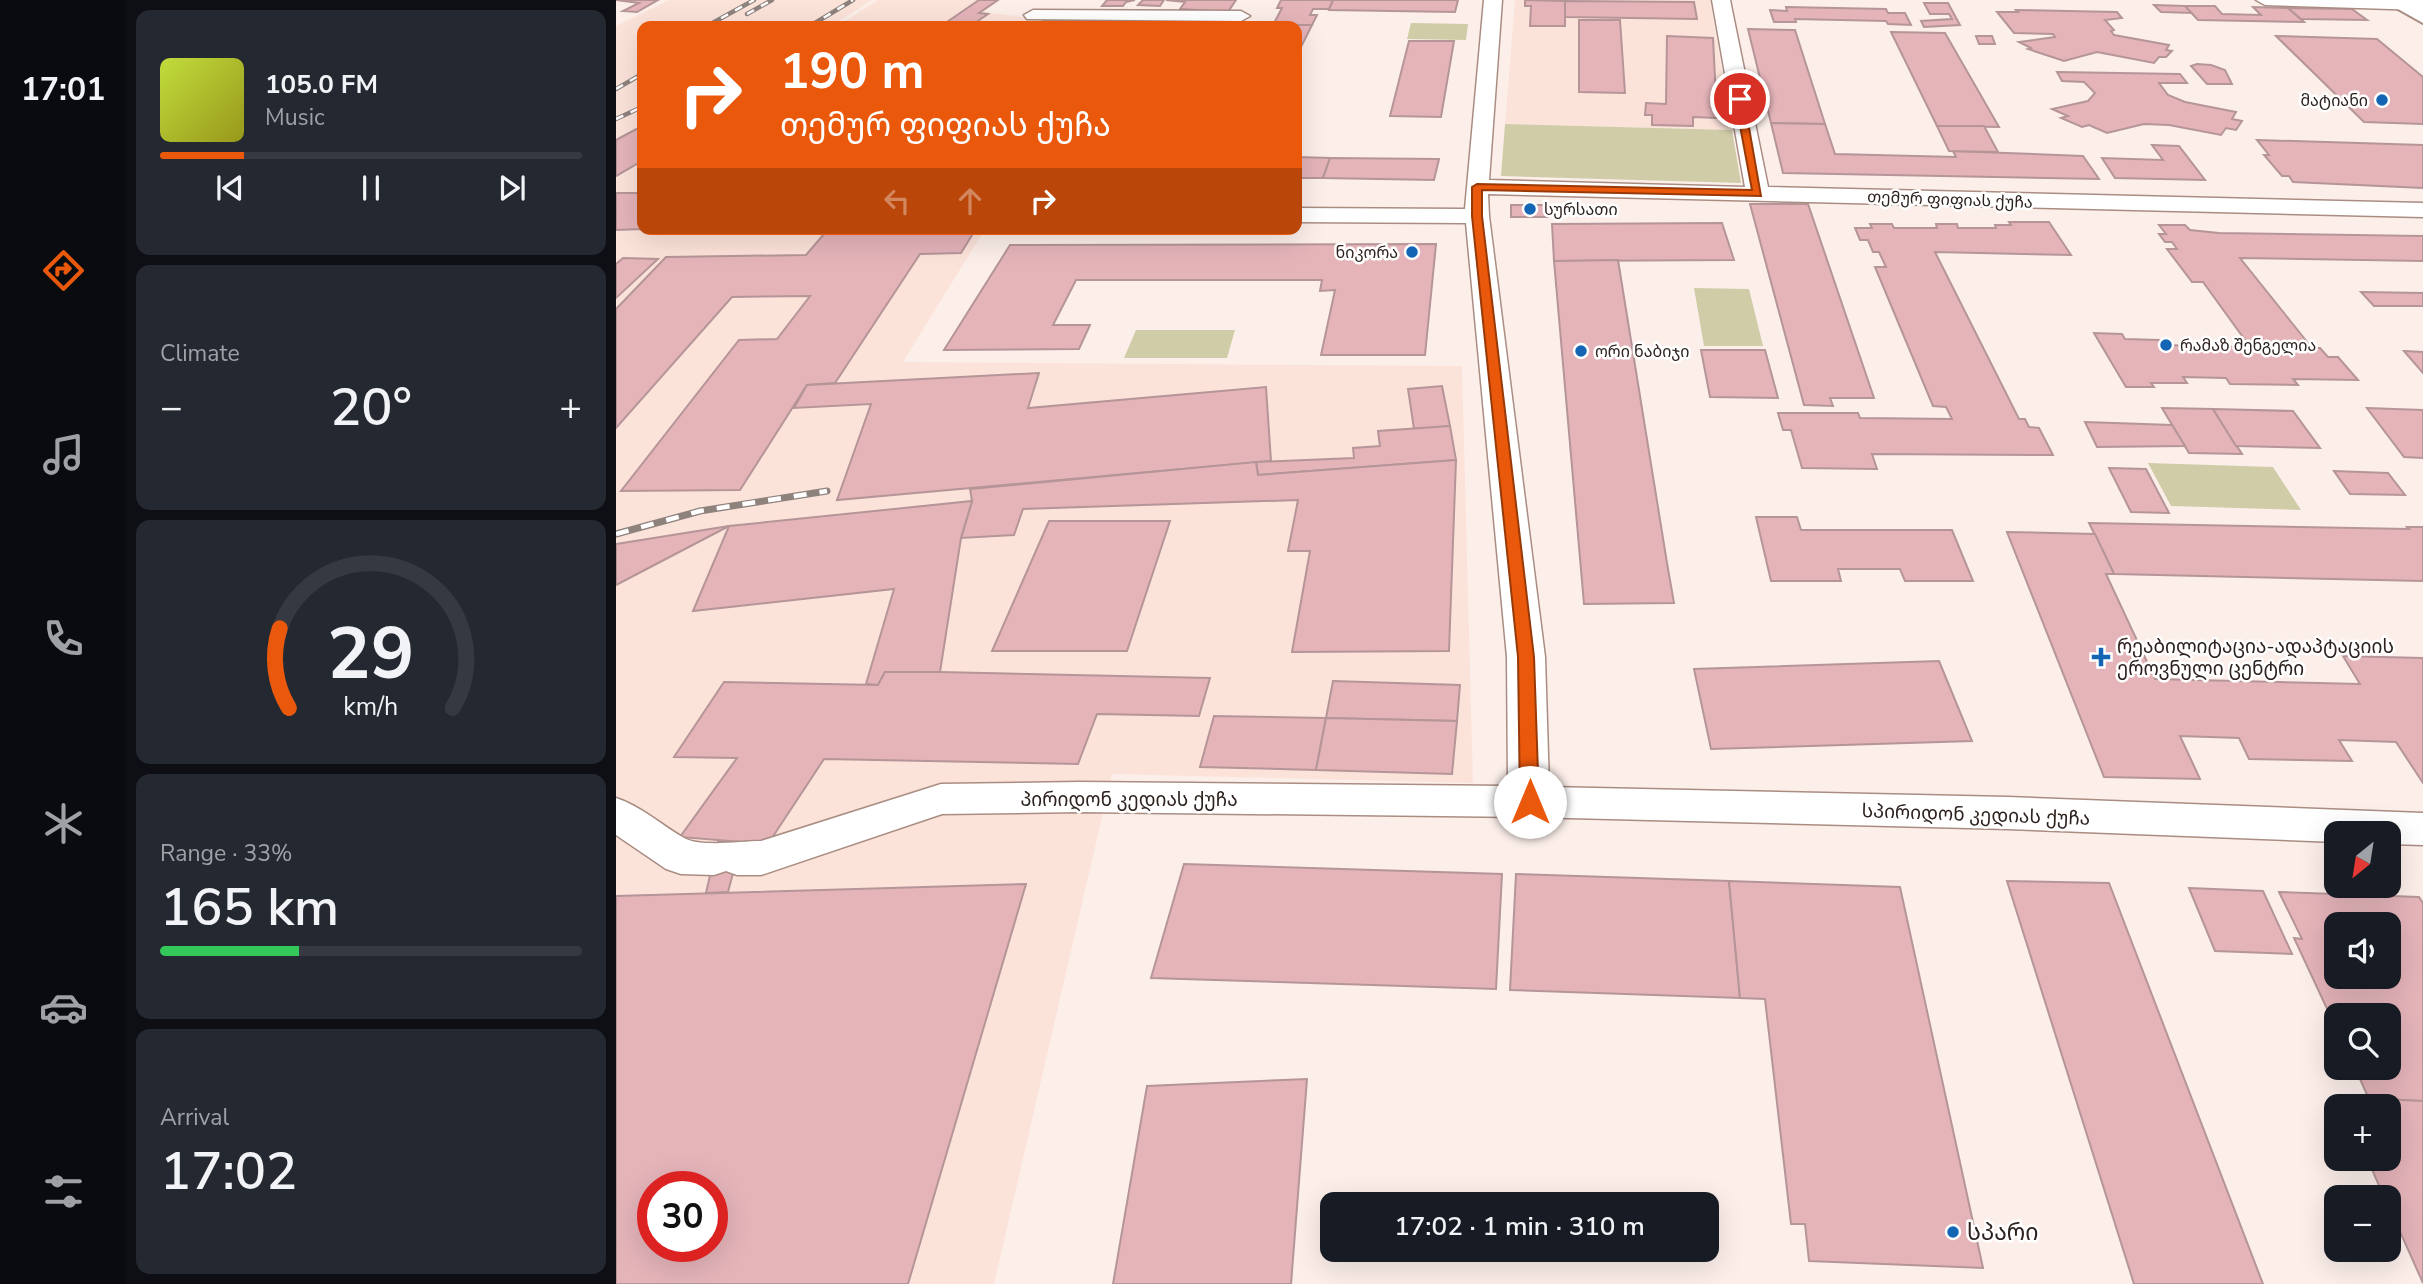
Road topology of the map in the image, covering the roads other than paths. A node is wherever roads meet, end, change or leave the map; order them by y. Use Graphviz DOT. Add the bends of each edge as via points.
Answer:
graph roads {
  1 [pos="1250,0"];
  2 [pos="1493,0"];
  3 [pos="1721,0"];
  4 [pos="2265,0"];
  5 [pos="2394,1"];
  6 [pos="2423,5"];
  7 [pos="1033,15"];
  8 [pos="2423,17"];
  9 [pos="1238,21"];
  10 [pos="1758,194"];
  11 [pos="1477,201"];
  12 [pos="2423,210"];
  13 [pos="1302,215"];
  14 [pos="1530,802"];
  15 [pos="616,814"];
  16 [pos="2423,830"];
  1 -- 9 [label="street"];
  2 -- 11 [label="street"];
  3 -- 10 [label="street"];
  4 -- 5 [label="street"];
  5 -- 6 [label="street"];
  5 -- 8 [label="main road"];
  7 -- 9 [label="street"];
  10 -- 11 [label="street, თემურ ფიფიას ქუჩა"];
  10 -- 12 [label="street, თემურ ფიფიას ქუჩა"];
  11 -- 13 [label="street, თემურ ფიფიას ქუჩა"];
  11 -- 14 [label="street" via="1526,657"];
  14 -- 15 [label="street, პირიდონ კედიას ქუჩა" via="941,799 761,858 681,858"];
  14 -- 16 [label="street, სპირიდონ კედიას ქუჩა" via="2008,813"];
}
